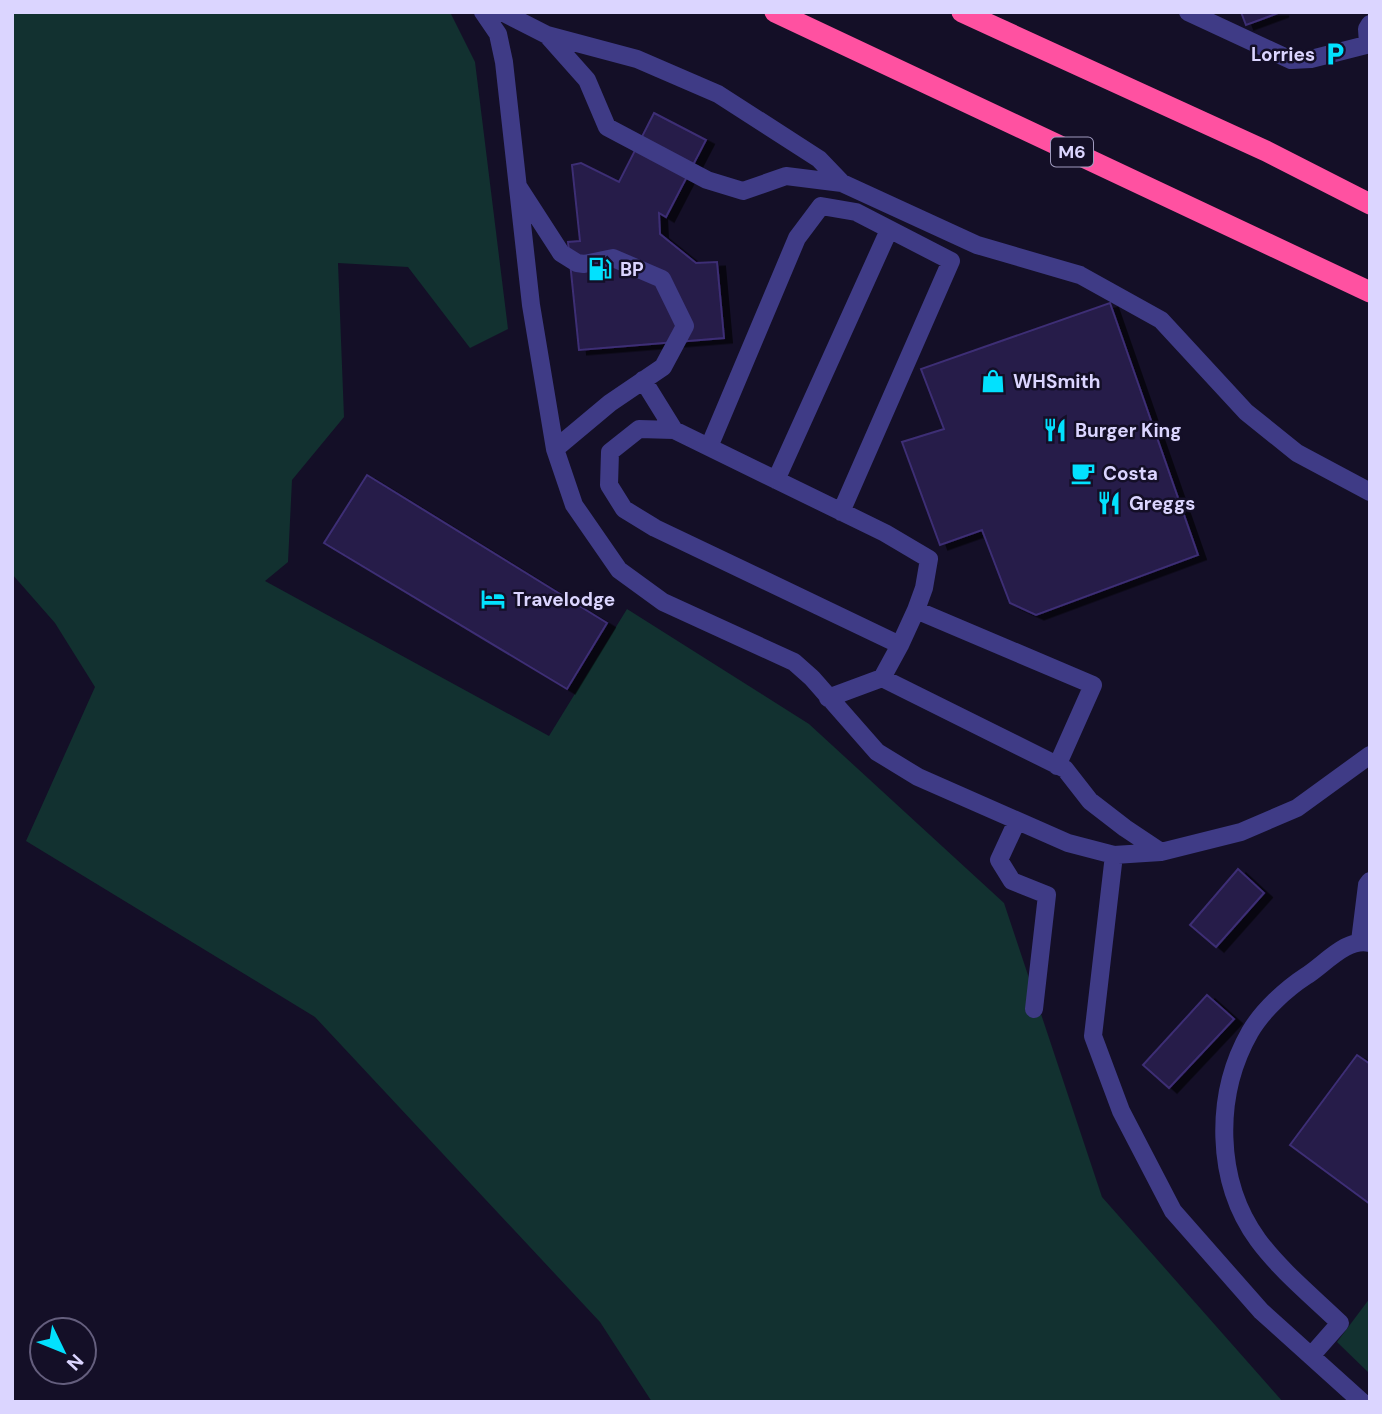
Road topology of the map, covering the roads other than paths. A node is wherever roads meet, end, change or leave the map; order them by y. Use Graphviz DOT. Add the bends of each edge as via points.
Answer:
graph roads {
  1 [pos="483,12"];
  2 [pos="502,12"];
  3 [pos="775,12"];
  4 [pos="962,12"];
  5 [pos="1188,12"];
  6 [pos="1370,24"];
  7 [pos="547,35"];
  8 [pos="1369,44"];
  9 [pos="842,183"];
  10 [pos="517,185"];
  11 [pos="1370,204"];
  12 [pos="889,230"];
  13 [pos="1370,292"];
  14 [pos="643,380"];
  15 [pos="674,430"];
  16 [pos="709,447"];
  17 [pos="555,449"];
  18 [pos="776,480"];
  19 [pos="1370,492"];
  20 [pos="841,512"];
  21 [pos="916,610"];
  22 [pos="901,645"];
  23 [pos="882,678"];
  24 [pos="828,698"];
  25 [pos="1370,755"];
  26 [pos="1057,766"];
  27 [pos="1017,821"];
  28 [pos="1161,852"];
  29 [pos="1114,855"];
  30 [pos="1370,881"];
  31 [pos="1365,942"];
  32 [pos="1034,1009"];
  33 [pos="1311,1356"];
  34 [pos="1362,1402"];
  1 -- 10 [label="lane" via="498,34 504,62"];
  2 -- 7 [label="lane"];
  3 -- 13 [label="highway, M6"];
  4 -- 11 [label="highway"];
  5 -- 8 [label="lane" via="1291,60"];
  6 -- 8 [label="lane"];
  7 -- 9 [label="lane" via="637,59 718,94 819,159"];
  7 -- 9 [label="lane" via="587,80 607,127 707,180 743,191 786,176"];
  9 -- 19 [label="lane" via="977,244 1080,275 1161,320 1247,412 1297,453"];
  10 -- 14 [label="lane" via="561,253 584,264 613,258 662,279 685,326 663,367"];
  10 -- 17 [label="lane"];
  12 -- 16 [label="lane" via="856,212 821,206 797,238"];
  12 -- 18 [label="lane"];
  12 -- 20 [label="lane" via="951,261"];
  14 -- 15 [label="lane"];
  14 -- 17 [label="lane"];
  15 -- 16 [label="lane"];
  15 -- 22 [label="lane" via="639,429 610,452 609,485 624,509"];
  16 -- 18 [label="lane"];
  17 -- 24 [label="lane" via="574,505 618,570 663,602 794,662"];
  18 -- 20 [label="lane"];
  20 -- 21 [label="lane" via="929,559"];
  21 -- 22 [label="lane"];
  21 -- 26 [label="lane" via="1093,685"];
  22 -- 23 [label="lane"];
  23 -- 24 [label="lane"];
  23 -- 26 [label="lane"];
  24 -- 27 [label="lane" via="877,752 918,777"];
  25 -- 28 [label="lane" via="1297,808 1241,832"];
  26 -- 28 [label="lane" via="1065,769 1090,801"];
  27 -- 29 [label="lane"];
  27 -- 32 [label="lane" via="999,860 1012,881 1047,895"];
  28 -- 29 [label="lane"];
  29 -- 33 [label="lane" via="1093,1036 1121,1111 1173,1211 1261,1311"];
  30 -- 31 [label="lane"];
  31 -- 33 [label="lane" via="1341,950 1300,980 1250,1031 1233,1072 1225,1112 1224,1151 1234,1200 1258,1240 1340,1323"];
  33 -- 34 [label="lane"];
}
